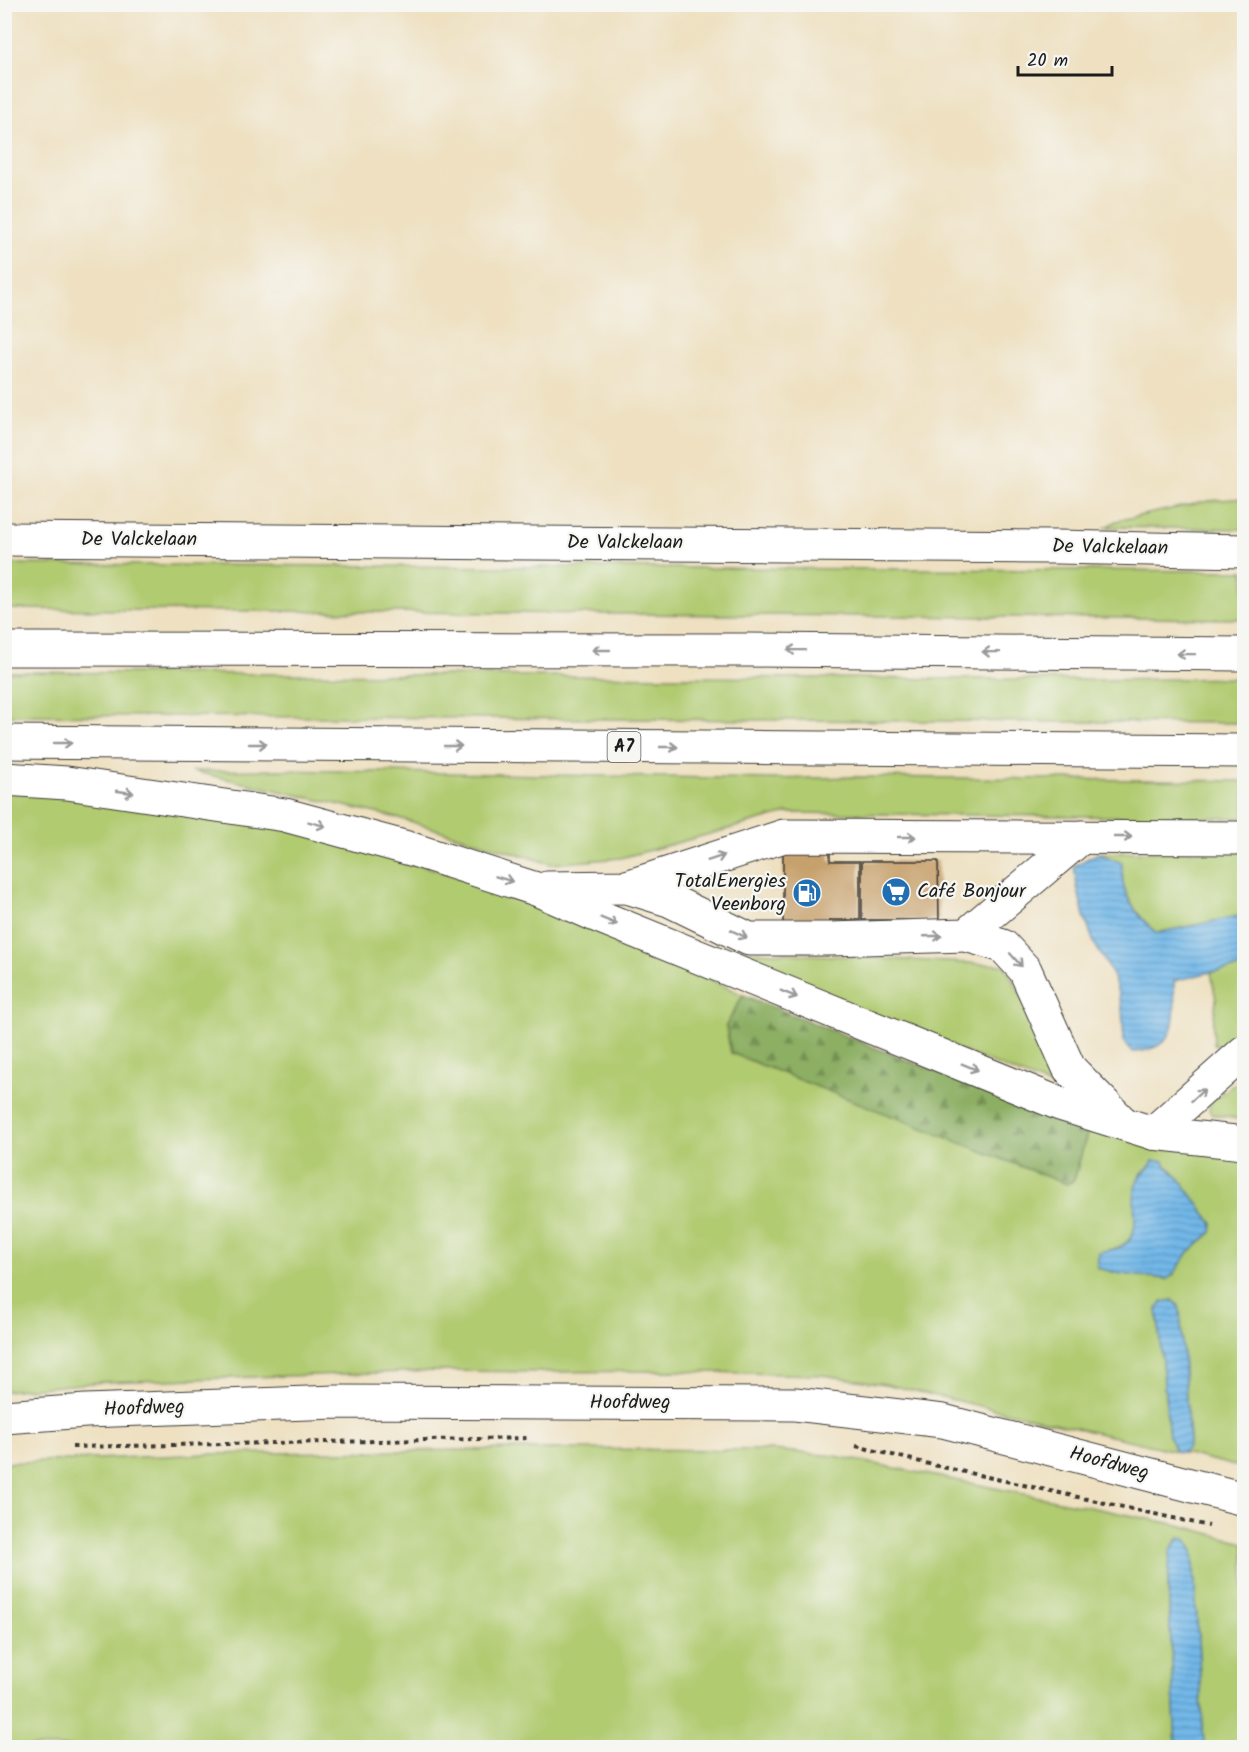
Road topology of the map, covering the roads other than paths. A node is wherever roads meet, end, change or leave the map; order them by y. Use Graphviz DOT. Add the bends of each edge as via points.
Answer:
graph roads {
  1 [pos="4,539"];
  2 [pos="1245,550"];
  3 [pos="4,649"];
  4 [pos="1245,654"];
  5 [pos="4,742"];
  6 [pos="1245,751"];
  7 [pos="4,779"];
  8 [pos="1082,837"];
  9 [pos="1245,838"];
  10 [pos="627,887"];
  11 [pos="536,888"];
  12 [pos="966,934"];
  13 [pos="1245,1052"];
  14 [pos="1139,1128"];
  15 [pos="1245,1143"];
  16 [pos="4,1417"];
  17 [pos="1245,1499"];
  1 -- 2 [label="main road, De Valckelaan"];
  4 -- 3 [label="main road, one-way"];
  5 -- 6 [label="main road, A7, one-way"];
  7 -- 11 [label="main road, one-way" via="67,783 285,815"];
  8 -- 9 [label="main road, one-way"];
  10 -- 8 [label="main road, one-way" via="784,836"];
  8 -- 12 [label="main road"];
  10 -- 11 [label="main road"];
  10 -- 12 [label="main road, one-way" via="669,900 748,939"];
  11 -- 14 [label="main road, one-way" via="1060,1104"];
  12 -- 14 [label="main road, one-way" via="1003,946 1025,970 1069,1068"];
  14 -- 13 [label="main road, one-way"];
  14 -- 15 [label="main road"];
  16 -- 17 [label="main road, Hoofdweg" via="336,1402 795,1404 943,1421"];
}
